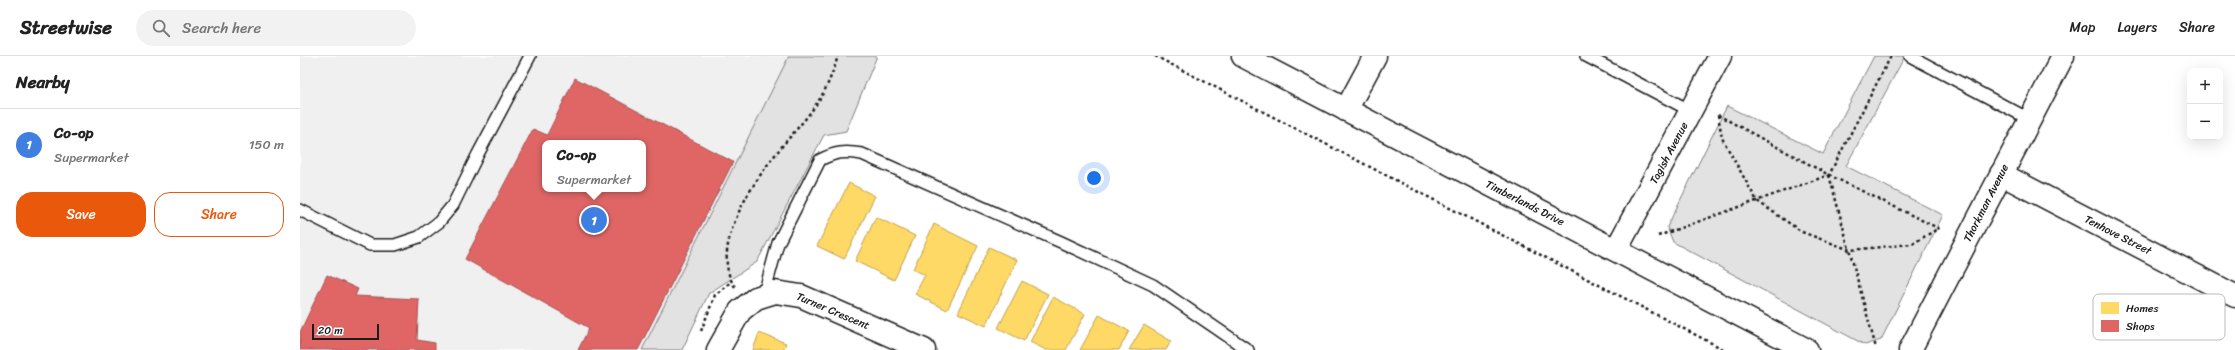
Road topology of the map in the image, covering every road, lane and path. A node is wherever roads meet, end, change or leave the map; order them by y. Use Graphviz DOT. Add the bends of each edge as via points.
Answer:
graph roads {
  1 [pos="530,56"];
  2 [pos="838,56"];
  3 [pos="1155,56"];
  4 [pos="1243,56"];
  5 [pos="1375,56"];
  6 [pos="1586,56"];
  7 [pos="1720,56"];
  8 [pos="1892,56"];
  9 [pos="1910,56"];
  10 [pos="2063,56"];
  11 [pos="1346,110"];
  12 [pos="1691,111"];
  13 [pos="2030,119"];
  14 [pos="2001,174"];
  15 [pos="1829,175"];
  16 [pos="1757,201"];
  17 [pos="300,210"];
  18 [pos="1939,228"];
  19 [pos="1942,230"];
  20 [pos="1658,236"];
  21 [pos="1616,250"];
  22 [pos="1850,250"];
  23 [pos="732,281"];
  24 [pos="2235,296"];
  25 [pos="756,299"];
  26 [pos="699,336"];
  27 [pos="1876,348"];
  28 [pos="718,350"];
  29 [pos="924,350"];
  30 [pos="1248,350"];
  31 [pos="1725,350"];
  32 [pos="1807,350"];
  33 [pos="1910,350"];
  1 -- 17 [label="lane" via="453,205 439,222 419,237 395,245 370,245"];
  2 -- 23 [label="path" via="831,77 817,103 778,151 736,220 728,240 726,263"];
  3 -- 31 [label="path"];
  4 -- 11 [label="street, Timberlands Drive"];
  5 -- 11 [label="street"];
  6 -- 12 [label="lane"];
  7 -- 12 [label="street, Tagish Avenue"];
  8 -- 15 [label="path"];
  9 -- 13 [label="lane"];
  10 -- 13 [label="street, Thorkman Avenue"];
  11 -- 21 [label="street, Timberlands Drive"];
  12 -- 21 [label="street, Tagish Avenue"];
  13 -- 14 [label="street, Thorkman Avenue"];
  14 -- 24 [label="street, Tenhove Street"];
  14 -- 33 [label="street, Thorkman Avenue"];
  15 -- 16 [label="path"];
  15 -- 16 [label="path" via="1718,115 1722,138"];
  15 -- 18 [label="path"];
  15 -- 22 [label="path"];
  16 -- 20 [label="path"];
  16 -- 22 [label="path" via="1802,232"];
  18 -- 19 [label="path"];
  18 -- 22 [label="path" via="1912,244"];
  21 -- 32 [label="street, Timberlands Drive"];
  22 -- 27 [label="path"];
  23 -- 25 [label="path"];
  23 -- 26 [label="path" via="715,295"];
  25 -- 28 [label="street" via="733,321"];
  25 -- 29 [label="street, Turner Crescent" via="786,292 801,296"];
  25 -- 30 [label="lane" via="778,243 820,160 834,153 849,151 904,172 1153,285"];
}
